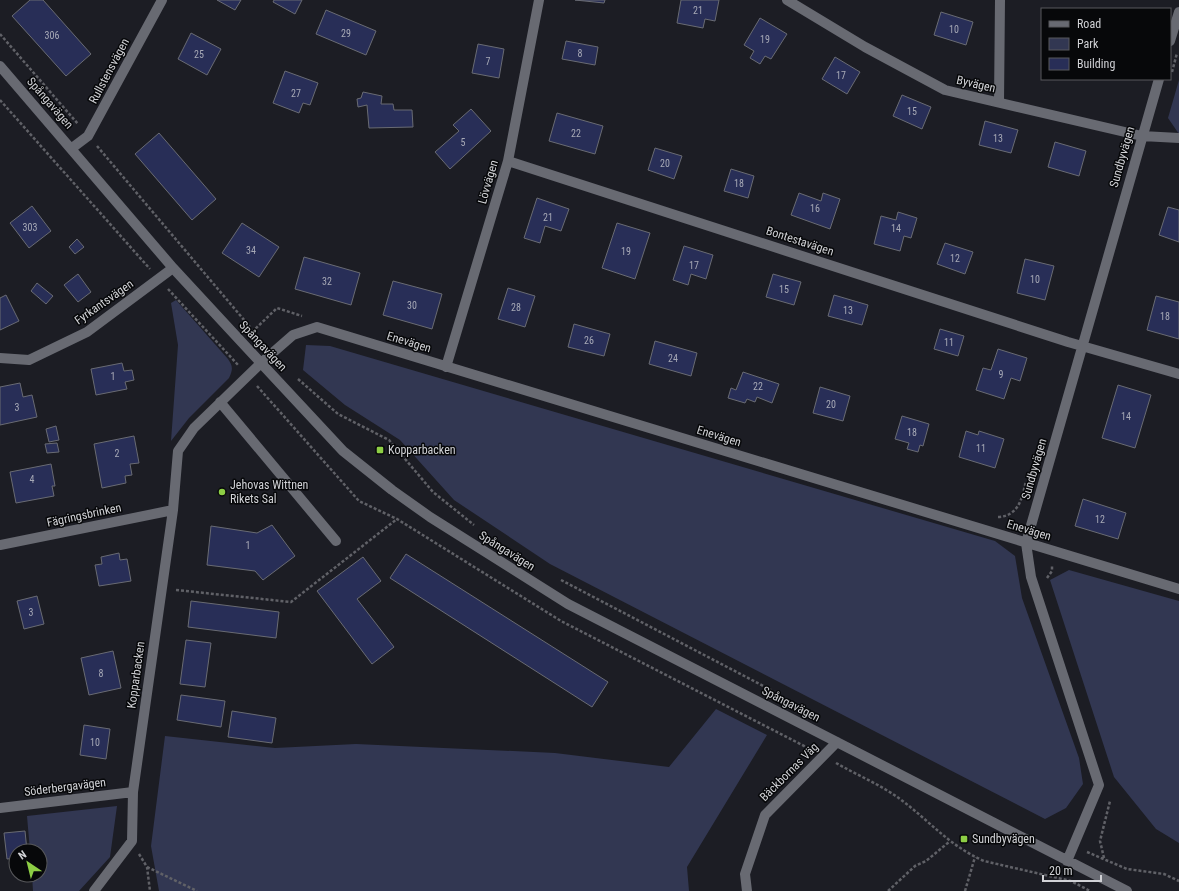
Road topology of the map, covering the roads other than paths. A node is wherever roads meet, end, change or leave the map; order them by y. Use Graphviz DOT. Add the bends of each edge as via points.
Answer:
graph roads {
  1 [pos="162,0"];
  2 [pos="539,0"];
  3 [pos="787,0"];
  4 [pos="1000,0"];
  5 [pos="1179,12"];
  6 [pos="1171,39"];
  7 [pos="0,66"];
  8 [pos="1159,80"];
  9 [pos="999,102"];
  10 [pos="1142,136"];
  11 [pos="1179,138"];
  12 [pos="72,148"];
  13 [pos="508,161"];
  14 [pos="174,268"];
  15 [pos="1083,346"];
  16 [pos="0,358"];
  17 [pos="261,363"];
  18 [pos="446,367"];
  19 [pos="1179,374"];
  20 [pos="220,402"];
  21 [pos="173,510"];
  22 [pos="336,542"];
  23 [pos="1026,543"];
  24 [pos="0,546"];
  25 [pos="1179,588"];
  26 [pos="837,742"];
  27 [pos="133,792"];
  28 [pos="0,808"];
  29 [pos="1067,861"];
  30 [pos="94,891"];
  31 [pos="747,891"];
  32 [pos="1127,891"];
  1 -- 12 [label="street, Rullstensvägen" via="88,136"];
  2 -- 13 [label="street, Lövvägen"];
  3 -- 9 [label="street, Byvägen" via="864,47 945,90"];
  4 -- 9 [label="street"];
  5 -- 6 [label="street"];
  7 -- 12 [label="street, Spångavägen"];
  8 -- 10 [label="street, Sundbyvägen"];
  9 -- 10 [label="street, Byvägen"];
  10 -- 11 [label="street, Byvägen"];
  10 -- 15 [label="street, Sundbyvägen"];
  12 -- 14 [label="street, Spångavägen"];
  13 -- 15 [label="street, Bontestavägen"];
  13 -- 18 [label="street, Lövvägen"];
  14 -- 16 [label="street, Fyrkantsvägen" via="87,332 29,360"];
  14 -- 17 [label="street, Spångavägen"];
  15 -- 19 [label="street, Bontestavägen"];
  15 -- 23 [label="street, Sundbyvägen"];
  17 -- 18 [label="street, Enevägen" via="293,336 317,328"];
  17 -- 20 [label="street, Kopparbacken"];
  17 -- 26 [label="street, Spångavägen" via="343,451 430,518 568,604"];
  18 -- 23 [label="street, Enevägen"];
  20 -- 21 [label="street, Kopparbacken" via="194,428 178,451"];
  20 -- 22 [label="street"];
  21 -- 24 [label="street, Fägringsbrinken"];
  21 -- 27 [label="street, Kopparbacken"];
  23 -- 25 [label="street, Enevägen"];
  23 -- 29 [label="street, Sundbyvägen" via="1031,577 1099,785"];
  26 -- 29 [label="street, Spångavägen"];
  26 -- 31 [label="street, Bäckbornas Väg" via="765,815 745,874"];
  27 -- 28 [label="street, Söderbergavägen"];
  27 -- 30 [label="street, Kopparbacken" via="132,842"];
  29 -- 32 [label="street, Spångavägen"];
}
